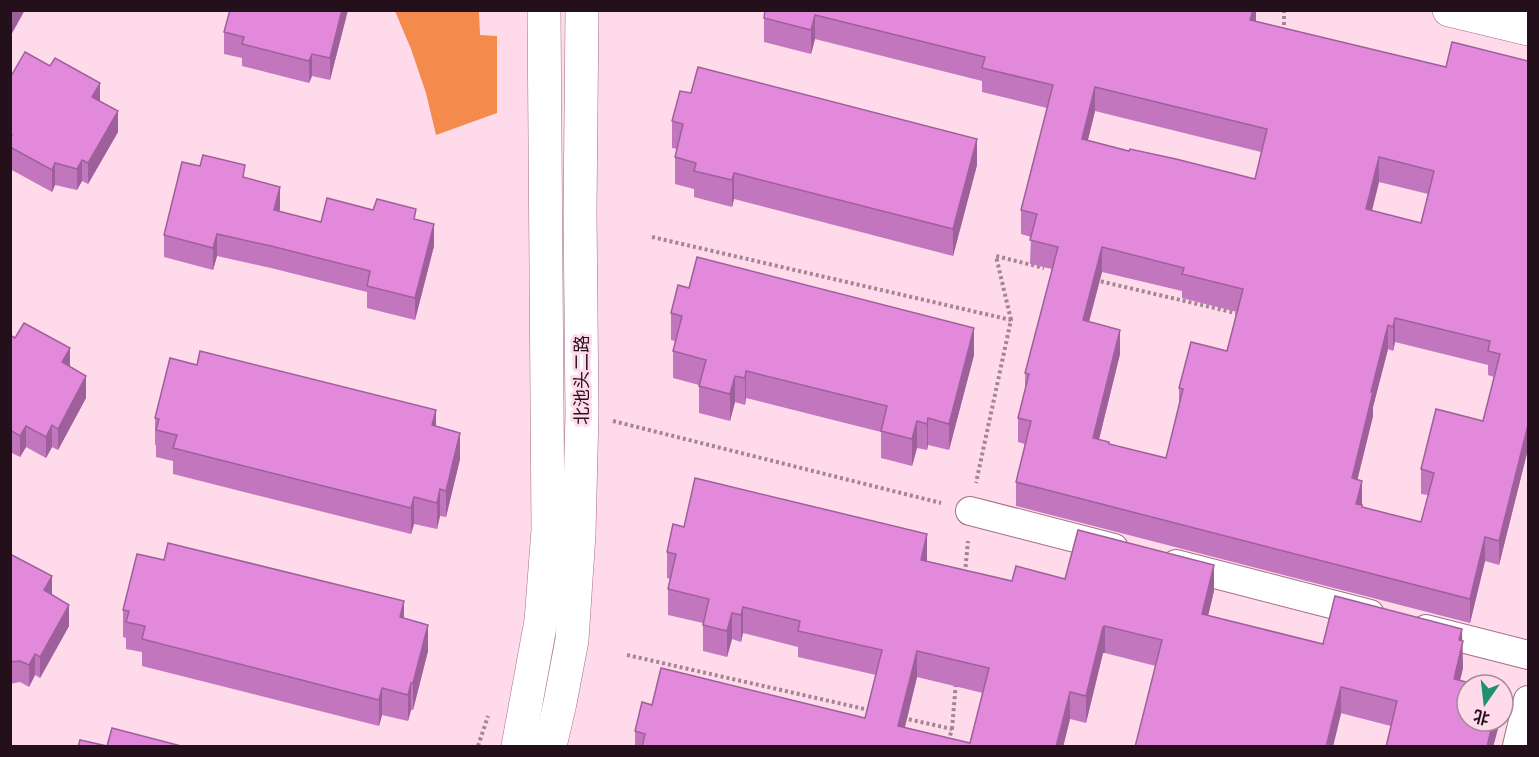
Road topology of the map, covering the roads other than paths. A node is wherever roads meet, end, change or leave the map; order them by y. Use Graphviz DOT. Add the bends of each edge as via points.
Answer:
graph roads {
  1 [pos="544,10"];
  2 [pos="582,10"];
  3 [pos="1449,10"];
  4 [pos="1528,29"];
  5 [pos="970,511"];
  6 [pos="1528,655"];
  7 [pos="1528,700"];
  8 [pos="518,747"];
  9 [pos="550,747"];
  10 [pos="1517,747"];
  1 -- 8 [label="main road, 北池头二路" via="548,530 540,621"];
  2 -- 9 [label="main road, 北池头二路" via="579,534 572,640"];
  3 -- 4 [label="main road"];
  5 -- 6 [label="street"];
  7 -- 10 [label="street"];
}
